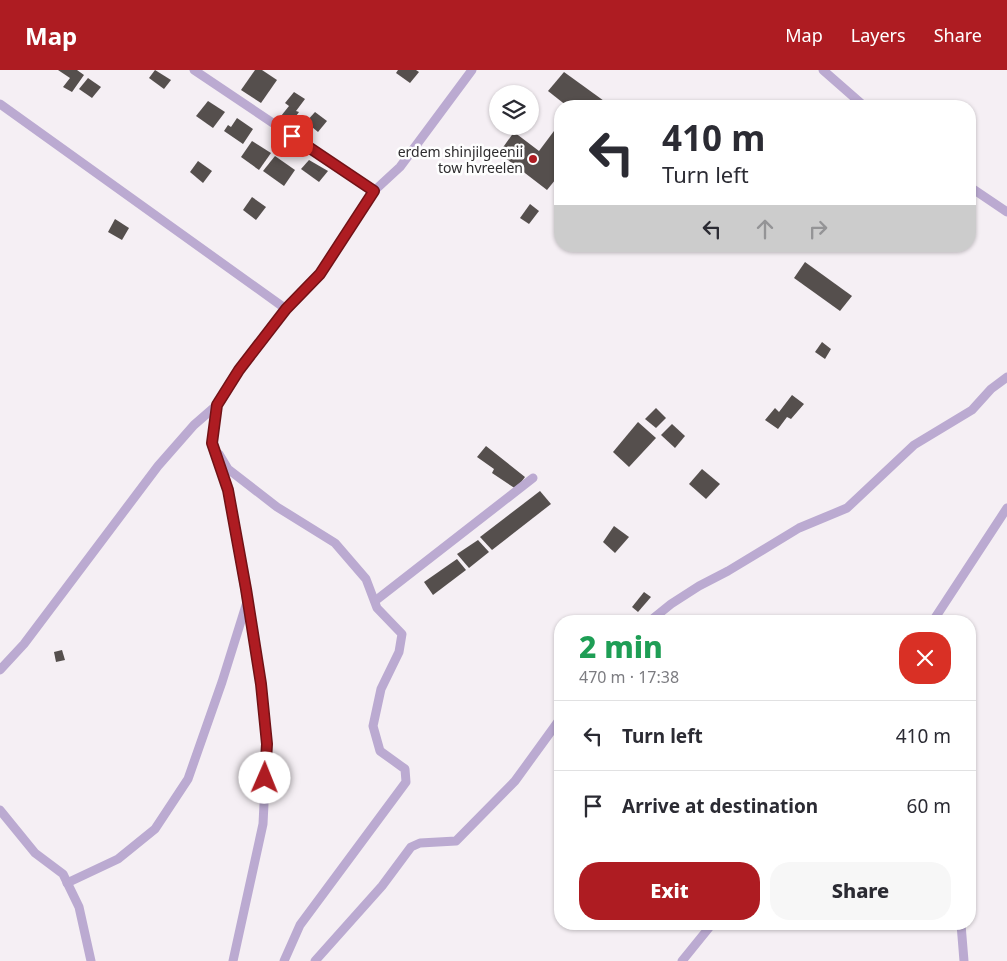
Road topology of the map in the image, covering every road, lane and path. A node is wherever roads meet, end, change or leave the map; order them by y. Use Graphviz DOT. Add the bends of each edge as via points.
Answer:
graph roads {
  1 [pos="194,70"];
  2 [pos="472,70"];
  3 [pos="823,70"];
  4 [pos="857,100"];
  5 [pos="0,104"];
  6 [pos="374,191"];
  7 [pos="976,191"];
  8 [pos="1007,212"];
  9 [pos="286,309"];
  10 [pos="1007,377"];
  11 [pos="217,405"];
  12 [pos="212,443"];
  13 [pos="533,478"];
  14 [pos="1007,508"];
  15 [pos="247,599"];
  16 [pos="375,601"];
  17 [pos="657,615"];
  18 [pos="938,615"];
  19 [pos="0,670"];
  20 [pos="554,726"];
  21 [pos="0,810"];
  22 [pos="67,883"];
  23 [pos="707,930"];
  24 [pos="961,930"];
  25 [pos="90,961"];
  26 [pos="233,961"];
  27 [pos="284,961"];
  28 [pos="315,961"];
  29 [pos="682,961"];
  30 [pos="964,961"];
  1 -- 6 [label="street"];
  2 -- 6 [label="street" via="400,167"];
  3 -- 4 [label="street"];
  5 -- 9 [label="street"];
  6 -- 9 [label="street" via="320,274"];
  7 -- 8 [label="street"];
  9 -- 11 [label="street" via="239,370"];
  10 -- 17 [label="street" via="972,410 914,445 847,508 800,528 699,586"];
  11 -- 12 [label="street"];
  11 -- 19 [label="street" via="194,425 158,466 24,644"];
  12 -- 15 [label="street" via="228,490"];
  12 -- 16 [label="street" via="228,468 277,507 335,543 366,579"];
  13 -- 16 [label="street"];
  14 -- 18 [label="street"];
  15 -- 22 [label="street" via="188,779 155,829 118,859"];
  15 -- 26 [label="street" via="267,744 266,791 263,824"];
  16 -- 27 [label="street" via="402,634 399,652 381,689 373,726 380,751 405,769 406,782 300,925"];
  20 -- 28 [label="street" via="515,781 456,841 420,843 411,847 382,886"];
  21 -- 22 [label="street" via="34,853 63,874"];
  22 -- 25 [label="street" via="79,907"];
  23 -- 29 [label="street"];
  24 -- 30 [label="street"];
}
